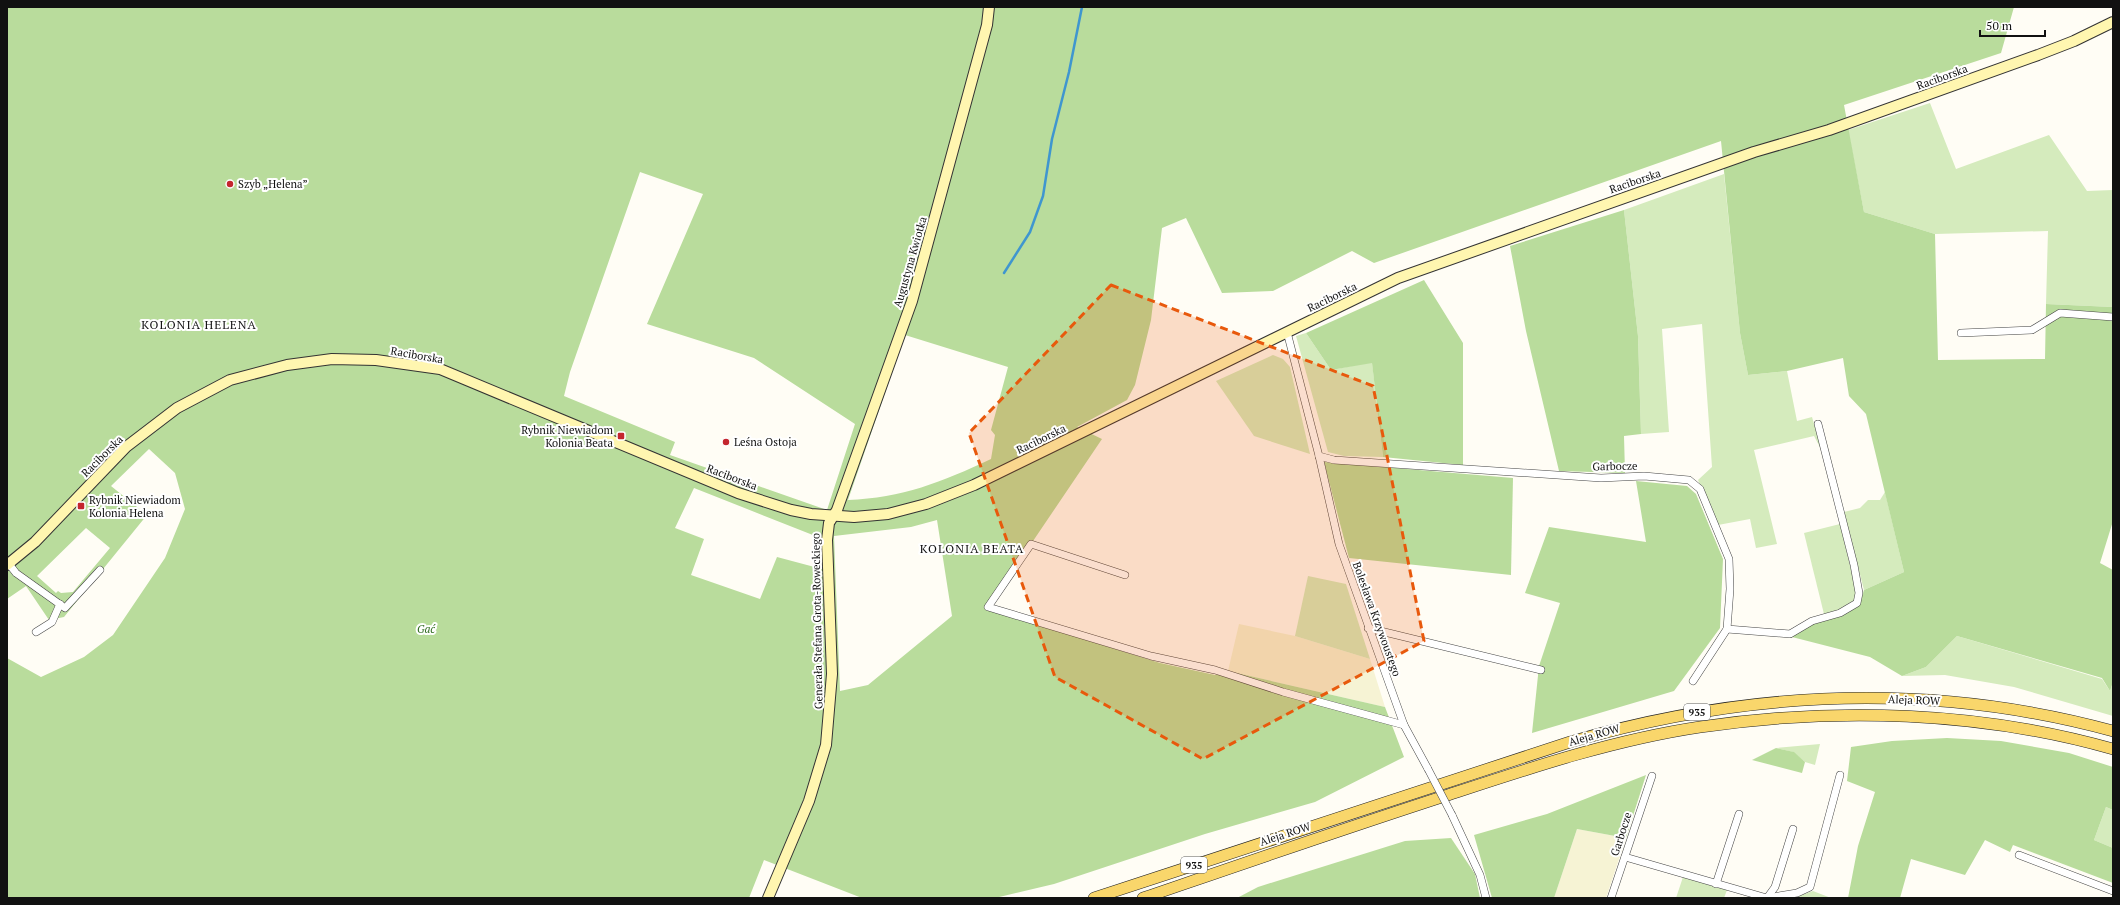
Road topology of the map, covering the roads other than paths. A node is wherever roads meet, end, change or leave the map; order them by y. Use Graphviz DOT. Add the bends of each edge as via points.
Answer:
graph roads {
  1 [pos="989,7"];
  2 [pos="2113,22"];
  3 [pos="2113,317"];
  4 [pos="1287,332"];
  5 [pos="1961,333"];
  6 [pos="1818,424"];
  7 [pos="1319,456"];
  8 [pos="832,516"];
  9 [pos="8,564"];
  10 [pos="100,570"];
  11 [pos="1125,575"];
  12 [pos="60,604"];
  13 [pos="1368,628"];
  14 [pos="1727,629"];
  15 [pos="36,632"];
  16 [pos="1541,670"];
  17 [pos="1693,681"];
  18 [pos="1404,725"];
  19 [pos="2113,731"];
  20 [pos="2113,749"];
  21 [pos="1840,775"];
  22 [pos="1652,776"];
  23 [pos="1739,814"];
  24 [pos="1793,829"];
  25 [pos="2019,855"];
  26 [pos="1625,857"];
  27 [pos="1716,884"];
  28 [pos="775,885"];
  29 [pos="2113,891"];
  30 [pos="768,898"];
  31 [pos="774,898"];
  32 [pos="1094,898"];
  33 [pos="1143,898"];
  34 [pos="1486,898"];
  35 [pos="1611,898"];
  36 [pos="1767,898"];
  1 -- 8 [label="main road, Augustyna Kwiotka" via="987,25 912,301 837,510"];
  2 -- 4 [label="main road, Raciborska" via="2074,41 1829,130 1747,155 1398,278"];
  3 -- 5 [label="street" via="2060,313 2032,330"];
  4 -- 7 [label="street, Bolesława Krzywoustego"];
  4 -- 8 [label="main road, Raciborska" via="950,496 888,514"];
  6 -- 14 [label="street" via="1854,565 1859,593 1857,602 1840,612 1812,621 1790,634"];
  7 -- 13 [label="street, Bolesława Krzywoustego" via="1339,544"];
  7 -- 14 [label="street, Garbocze" via="1334,460 1601,478 1644,476 1689,480 1700,489 1729,559"];
  8 -- 9 [label="main road, Raciborska" via="791,510 738,493 440,369 382,361 332,359 287,365 230,380 176,408 126,448 35,542"];
  8 -- 28 [label="main road, Generała Stefana Grota-Roweckiego" via="827,540 832,674 826,745 809,801"];
  9 -- 12 [label="street" via="16,573"];
  10 -- 12 [label="street" via="65,608"];
  11 -- 18 [label="street" via="1031,544 988,607 1151,656 1216,670 1283,692"];
  12 -- 15 [label="street" via="52,622"];
  13 -- 16 [label="street"];
  13 -- 18 [label="street, Bolesława Krzywoustego"];
  14 -- 17 [label="street, Garbocze"];
  18 -- 34 [label="street, Bolesława Krzywoustego, bridge" via="1452,815 1480,875"];
  19 -- 32 [label="main road, Aleja ROW / 935" via="2005,708 1929,699 1855,698 1725,707 1626,726 1570,742"];
  20 -- 33 [label="main road, Aleja ROW / 935" via="2042,733 1968,721 1915,716 1831,715 1699,727 1636,740 1524,770"];
  21 -- 36 [label="street" via="1810,887 1797,893"];
  22 -- 26 [label="street, Garbocze"];
  23 -- 27 [label="street"];
  24 -- 36 [label="street" via="1775,887"];
  25 -- 29 [label="street"];
  26 -- 27 [label="street"];
  26 -- 35 [label="street, Garbocze"];
  27 -- 36 [label="street"];
  28 -- 30 [label="main road, Generała Stefana Grota-Roweckiego"];
  28 -- 31 [label="main road, Generała Stefana Grota-Roweckiego"];
}
